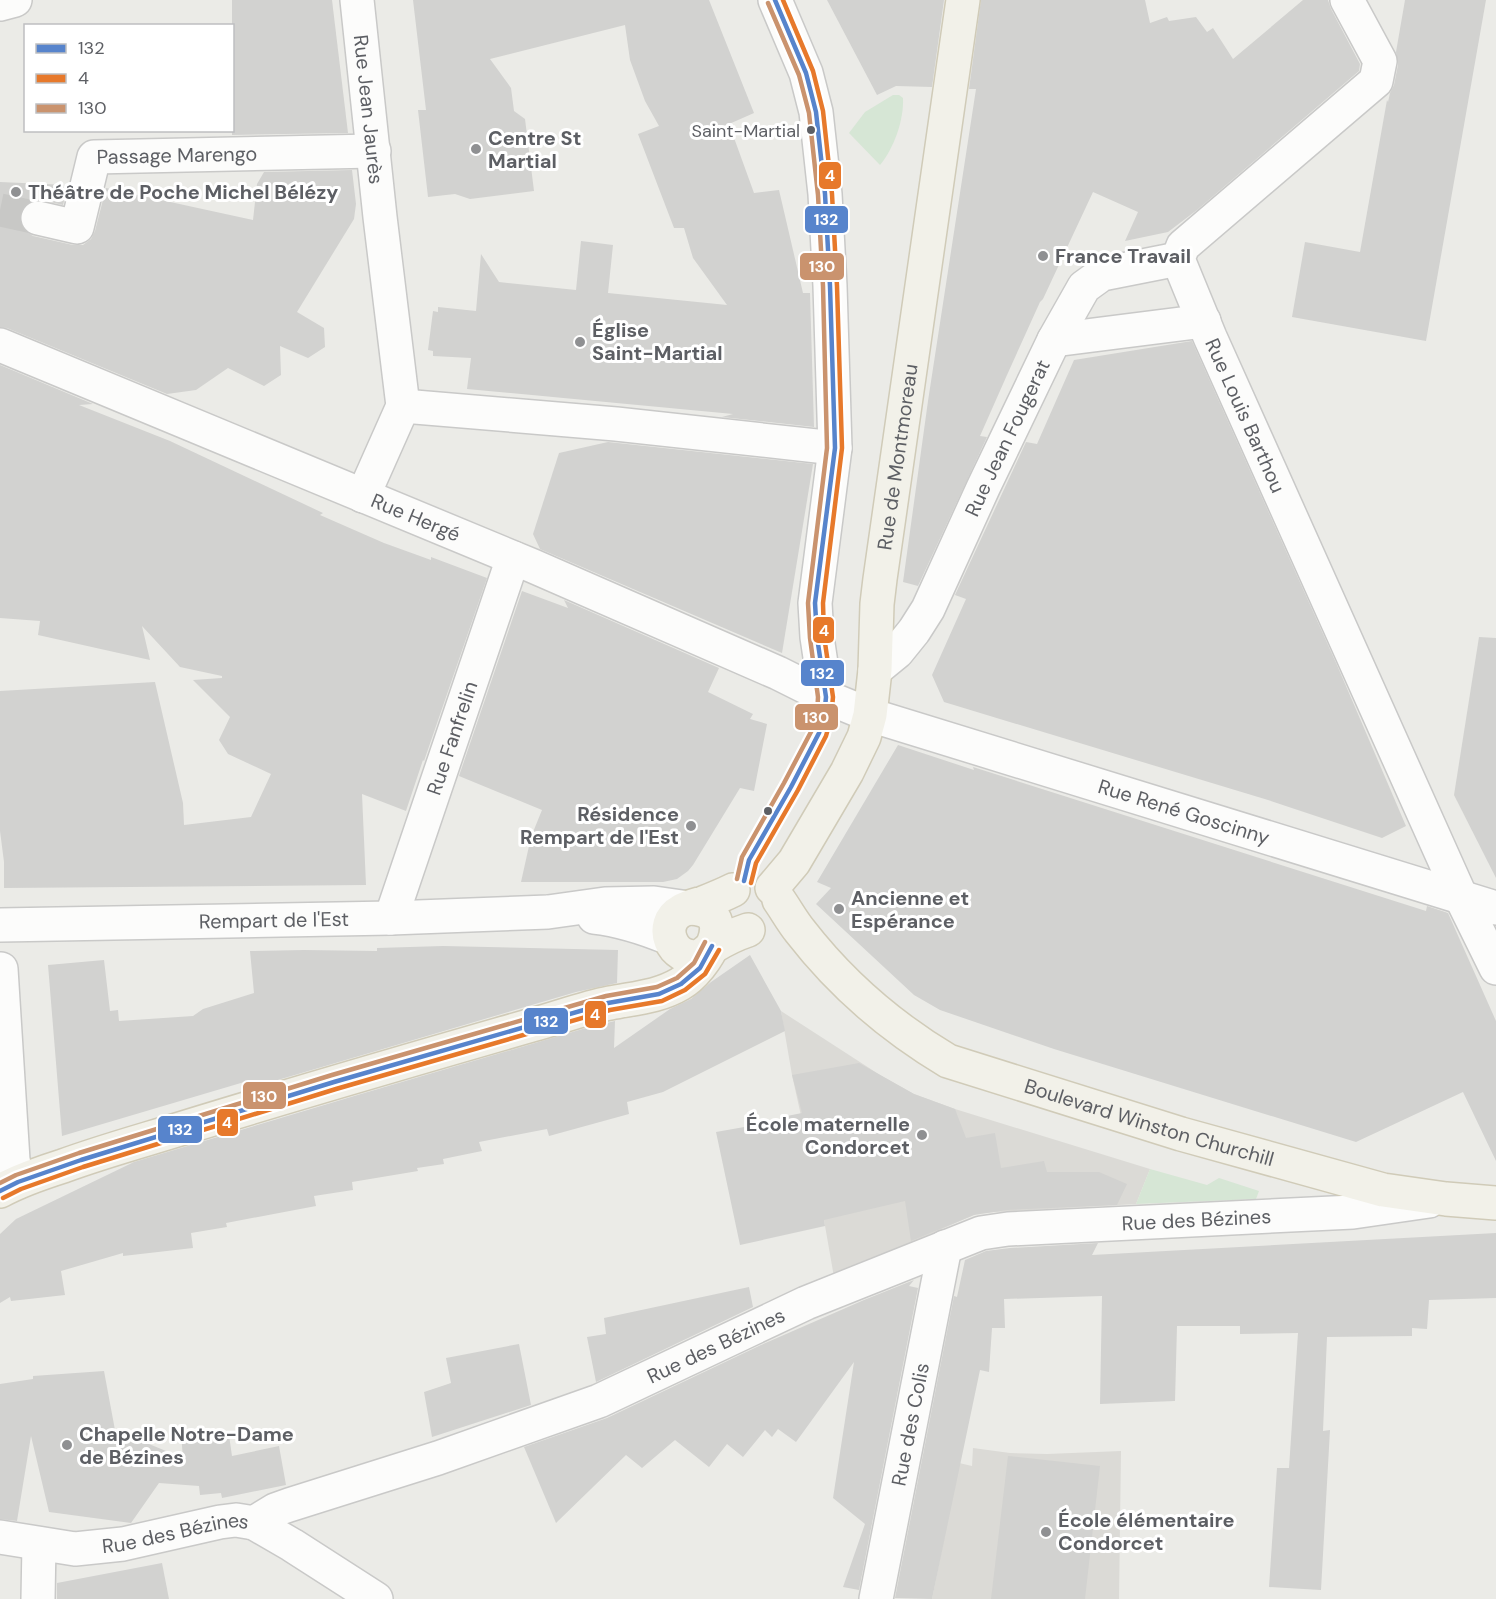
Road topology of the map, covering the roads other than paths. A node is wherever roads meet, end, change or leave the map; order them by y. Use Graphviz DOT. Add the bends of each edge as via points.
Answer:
graph roads {
  1 [pos="15,0"];
  2 [pos="357,0"];
  3 [pos="775,0"];
  4 [pos="963,0"];
  5 [pos="1347,0"];
  6 [pos="0,4"];
  7 [pos="374,151"];
  8 [pos="38,218"];
  9 [pos="1178,259"];
  10 [pos="1204,321"];
  11 [pos="1054,340"];
  12 [pos="0,345"];
  13 [pos="403,406"];
  14 [pos="835,448"];
  15 [pos="363,496"];
  16 [pos="513,558"];
  17 [pos="876,670"];
  18 [pos="826,697"];
  19 [pos="870,715"];
  20 [pos="733,890"];
  21 [pos="775,894"];
  22 [pos="1461,897"];
  23 [pos="689,908"];
  24 [pos="1496,908"];
  25 [pos="548,912"];
  26 [pos="391,918"];
  27 [pos="0,925"];
  28 [pos="755,929"];
  29 [pos="670,941"];
  30 [pos="712,946"];
  31 [pos="1496,968"];
  32 [pos="1,969"];
  33 [pos="832,969"];
  34 [pos="608,1003"];
  35 [pos="9,1186"];
  36 [pos="1446,1199"];
  37 [pos="1496,1203"];
  38 [pos="945,1248"];
  39 [pos="254,1523"];
  40 [pos="0,1537"];
  41 [pos="39,1544"];
  42 [pos="38,1599"];
  43 [pos="376,1599"];
  44 [pos="876,1599"];
  1 -- 6 [label="street"];
  2 -- 7 [label="street, Rue Jean Jaurès"];
  3 -- 14 [label="street" via="806,73 816,112 825,194"];
  4 -- 17 [label="main road, Rue de Montmoreau" via="880,579"];
  5 -- 9 [label="street" via="1380,61 1376,81 1183,246"];
  7 -- 8 [label="street, Passage Marengo" via="94,157 77,228"];
  7 -- 13 [label="street, Rue Jean Jaurès"];
  9 -- 10 [label="street, Rue Louis Barthou"];
  9 -- 11 [label="street, Rue Jean Fougerat" via="1102,274 1084,287"];
  10 -- 11 [label="street"];
  10 -- 22 [label="street, Rue Louis Barthou"];
  11 -- 17 [label="street, Rue Jean Fougerat" via="928,609 903,645"];
  12 -- 15 [label="street, Rue Hergé"];
  13 -- 14 [label="street"];
  13 -- 15 [label="street"];
  14 -- 18 [label="street" via="814,603"];
  15 -- 16 [label="street, Rue Hergé"];
  16 -- 18 [label="street, Rue Hergé"];
  16 -- 26 [label="street, Rue Fanfrelin"];
  17 -- 19 [label="main road, Rue de Montmoreau"];
  18 -- 19 [label="street, Rue René Goscinny"];
  19 -- 21 [label="main road, Rue de Montmoreau" via="864,737 846,772"];
  19 -- 22 [label="street, Rue René Goscinny"];
  20 -- 21 [label="main road" via="744,881 760,880"];
  20 -- 23 [label="main road"];
  20 -- 28 [label="main road" via="730,914 740,927"];
  21 -- 28 [label="main road" via="777,916 765,928"];
  21 -- 33 [label="main road, Boulevard Winston Churchill"];
  22 -- 24 [label="street, Rue René Goscinny"];
  22 -- 31 [label="street, Rue Louis Barthou"];
  23 -- 25 [label="street, Rempart de l'Est" via="634,903"];
  23 -- 29 [label="main road" via="681,910 670,922"];
  23 -- 30 [label="main road" via="697,908 716,923"];
  25 -- 26 [label="street, Rempart de l'Est"];
  25 -- 29 [label="street, Rempart de l'Est" via="607,919 648,929"];
  26 -- 27 [label="street, Rempart de l'Est"];
  28 -- 30 [label="main road"];
  28 -- 33 [label="main road, Boulevard Winston Churchill"];
  29 -- 30 [label="main road" via="683,955 691,956 699,956"];
  29 -- 34 [label="main road" via="664,968 646,983"];
  30 -- 34 [label="main road" via="700,968 681,984 659,994"];
  32 -- 35 [label="street" via="13,1160"];
  33 -- 36 [label="main road, Boulevard Winston Churchill" via="884,1018 948,1061 1307,1170 1383,1190"];
  34 -- 35 [label="main road" via="334,1082"];
  36 -- 37 [label="main road, Boulevard Winston Churchill"];
  36 -- 38 [label="street, Rue des Bézines" via="1353,1212 1008,1229 981,1233"];
  38 -- 39 [label="street, Rue des Bézines" via="806,1303 599,1401 289,1505"];
  38 -- 44 [label="street, Rue des Colis"];
  39 -- 41 [label="street, Rue des Bézines" via="220,1522 123,1544 75,1549"];
  39 -- 43 [label="street"];
  40 -- 41 [label="street, Rue des Bézines"];
  41 -- 42 [label="street"];
}
